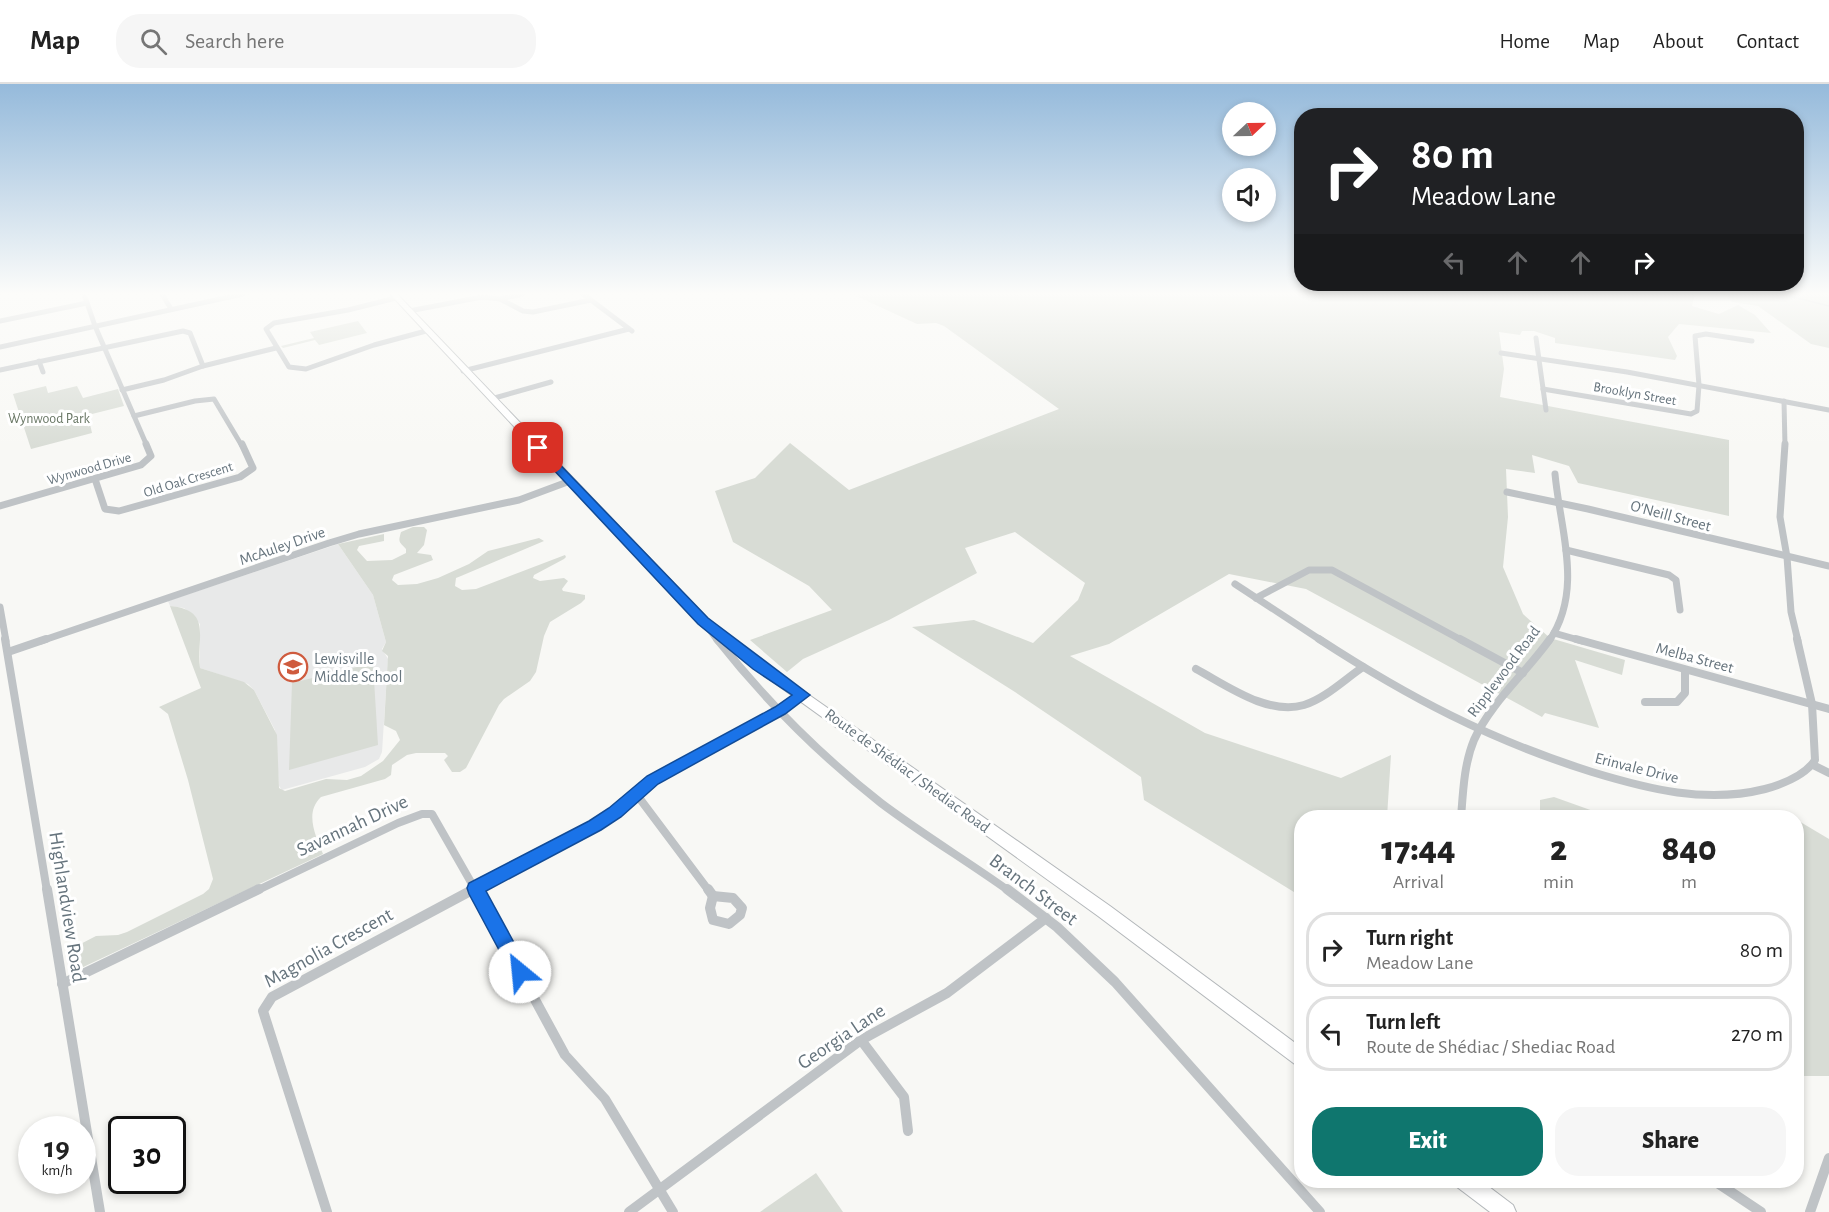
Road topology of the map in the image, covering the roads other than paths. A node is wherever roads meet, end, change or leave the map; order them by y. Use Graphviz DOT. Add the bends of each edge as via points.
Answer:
graph roads {
  1 [pos="105,347"];
  2 [pos="195,347"];
  3 [pos="369,347"];
  4 [pos="440,347"];
  5 [pos="563,347"];
  6 [pos="1537,347"];
  7 [pos="1696,347"];
  8 [pos="276,348"];
  9 [pos="1501,353"];
  10 [pos="1539,359"];
  11 [pos="39,362"];
  12 [pos="202,366"];
  13 [pos="0,370"];
  14 [pos="463,371"];
  15 [pos="43,372"];
  16 [pos="551,382"];
  17 [pos="1699,385"];
  18 [pos="1543,388"];
  19 [pos="122,390"];
  20 [pos="491,399"];
  21 [pos="1784,401"];
  22 [pos="1546,410"];
  23 [pos="1829,410"];
  24 [pos="134,416"];
  25 [pos="1555,474"];
  26 [pos="95,479"];
  27 [pos="570,481"];
  28 [pos="1507,492"];
  29 [pos="1557,501"];
  30 [pos="0,506"];
  31 [pos="1566,550"];
  32 [pos="1787,557"];
  33 [pos="1829,566"];
  34 [pos="1235,584"];
  35 [pos="1256,598"];
  36 [pos="0,607"];
  37 [pos="1680,610"];
  38 [pos="703,621"];
  39 [pos="1554,633"];
  40 [pos="8,652"];
  41 [pos="1363,667"];
  42 [pos="1196,669"];
  43 [pos="1684,670"];
  44 [pos="1523,673"];
  45 [pos="803,695"];
  46 [pos="1645,702"];
  47 [pos="1812,704"];
  48 [pos="1829,709"];
  49 [pos="780,711"];
  50 [pos="1479,730"];
  51 [pos="1813,765"];
  52 [pos="1829,773"];
  53 [pos="637,795"];
  54 [pos="1462,810"];
  55 [pos="475,888"];
  56 [pos="713,896"];
  57 [pos="1046,918"];
  58 [pos="62,984"];
  59 [pos="861,1040"];
  60 [pos="1294,1053"];
  61 [pos="908,1131"];
  62 [pos="1829,1158"];
  63 [pos="1294,1183"];
  64 [pos="1299,1188"];
  65 [pos="1474,1188"];
  66 [pos="1725,1188"];
  67 [pos="659,1189"];
  68 [pos="100,1212"];
  69 [pos="327,1212"];
  70 [pos="629,1212"];
  71 [pos="673,1212"];
  72 [pos="1320,1212"];
  73 [pos="1506,1212"];
  74 [pos="1761,1212"];
  75 [pos="1810,1212"];
  1 -- 11 [label="street"];
  1 -- 19 [label="street, Wynwood Drive"];
  2 -- 12 [label="street"];
  3 -- 8 [label="street" via="306,369 289,368"];
  4 -- 14 [label="main road, Route de Shédiac / Shediac Road"];
  5 -- 14 [label="street"];
  6 -- 10 [label="street"];
  7 -- 17 [label="street, Brooklyn Street"];
  8 -- 12 [label="street"];
  9 -- 10 [label="street"];
  10 -- 17 [label="street"];
  10 -- 18 [label="street"];
  11 -- 13 [label="street"];
  11 -- 15 [label="street"];
  12 -- 19 [label="street"];
  14 -- 20 [label="main road, Route de Shédiac / Shediac Road"];
  16 -- 20 [label="street"];
  17 -- 18 [label="street, Brooklyn Street" via="1697,411 1685,415"];
  17 -- 21 [label="street"];
  18 -- 22 [label="street"];
  19 -- 24 [label="street, Wynwood Drive"];
  20 -- 27 [label="main road, Route de Shédiac / Shediac Road"];
  21 -- 23 [label="street"];
  21 -- 32 [label="street" via="1780,517"];
  24 -- 26 [label="street, Wynwood Drive" via="151,456 141,465"];
  24 -- 26 [label="street, Old Oak Crescent" via="213,399 254,468 240,477 118,511 105,509"];
  25 -- 29 [label="street, Ripplewood Road"];
  26 -- 30 [label="street, Wynwood Drive"];
  27 -- 38 [label="main road, Route de Shédiac / Shediac Road"];
  27 -- 40 [label="street, McAuley Drive" via="519,500 349,537"];
  28 -- 29 [label="street, O'Neill Street"];
  29 -- 31 [label="street, Ripplewood Road"];
  29 -- 32 [label="street, O'Neill Street"];
  31 -- 37 [label="street" via="1670,575 1676,580"];
  31 -- 39 [label="street, Ripplewood Road" via="1567,603"];
  32 -- 33 [label="street, O'Neill Street"];
  32 -- 47 [label="street" via="1791,612"];
  34 -- 35 [label="street, Erinvale Drive"];
  35 -- 41 [label="street, Erinvale Drive"];
  35 -- 44 [label="street" via="1309,570 1332,570"];
  36 -- 40 [label="street, Highlandview Road"];
  38 -- 45 [label="main road, Route de Shédiac / Shediac Road"];
  38 -- 49 [label="street, Branch Street"];
  39 -- 43 [label="street, Melba Street"];
  39 -- 44 [label="street, Ripplewood Road"];
  40 -- 58 [label="street, Highlandview Road"];
  41 -- 42 [label="street" via="1303,706 1277,707"];
  41 -- 50 [label="street, Erinvale Drive"];
  43 -- 46 [label="street" via="1685,693 1677,702"];
  43 -- 47 [label="street, Melba Street"];
  44 -- 50 [label="street, Ripplewood Road"];
  45 -- 49 [label="street"];
  45 -- 60 [label="main road, Route de Shédiac / Shediac Road" via="1104,910"];
  47 -- 48 [label="street, Melba Street"];
  47 -- 51 [label="street"];
  49 -- 53 [label="street" via="653,780"];
  49 -- 57 [label="street, Branch Street" via="882,804"];
  50 -- 51 [label="street, Erinvale Drive" via="1574,766 1657,790 1701,795 1750,794 1785,783"];
  50 -- 54 [label="street, Ripplewood Road" via="1467,761"];
  51 -- 52 [label="street"];
  53 -- 55 [label="street" via="595,825"];
  53 -- 56 [label="street"];
  55 -- 58 [label="street, Savannah Drive" via="436,818 422,814"];
  55 -- 67 [label="street, Savannah Drive" via="566,1055 606,1099"];
  55 -- 69 [label="street, Magnolia Crescent" via="265,1005 263,1011"];
  57 -- 59 [label="street, Georgia Lane" via="947,993"];
  57 -- 63 [label="street, Branch Street" via="1115,982"];
  58 -- 68 [label="street, Highlandview Road"];
  59 -- 61 [label="street" via="904,1097"];
  59 -- 67 [label="street, Georgia Lane"];
  62 -- 75 [label="street"];
  64 -- 72 [label="street, Branch Street"];
  65 -- 73 [label="main road"];
  66 -- 74 [label="street"];
  67 -- 70 [label="street"];
  67 -- 71 [label="street, Savannah Drive"];
}
